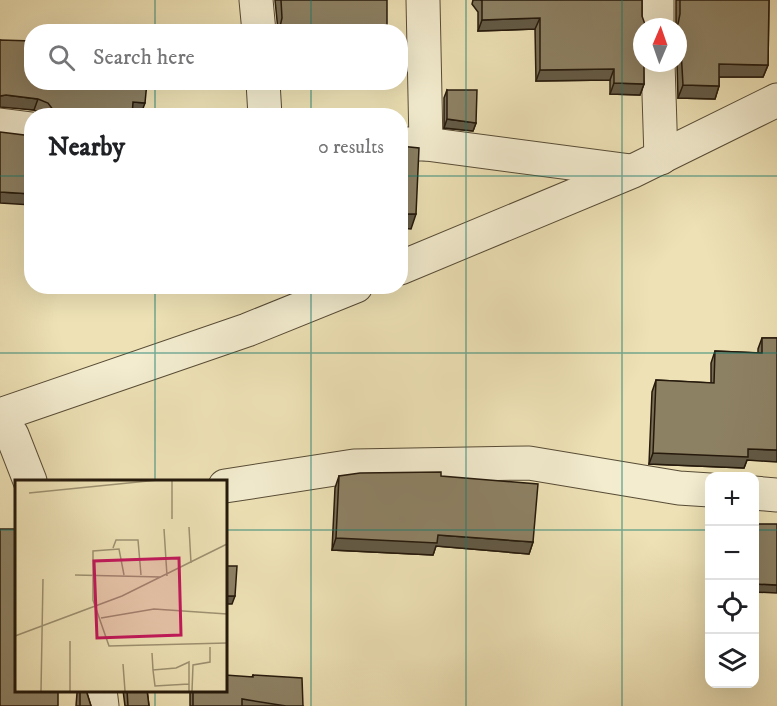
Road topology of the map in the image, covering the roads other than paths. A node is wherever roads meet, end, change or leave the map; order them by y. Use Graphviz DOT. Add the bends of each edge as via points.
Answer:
graph roads {
  1 [pos="256,0"];
  2 [pos="423,0"];
  3 [pos="657,0"];
  4 [pos="657,18"];
  5 [pos="258,24"];
  6 [pos="657,72"];
  7 [pos="263,90"];
  8 [pos="777,100"];
  9 [pos="265,108"];
  10 [pos="0,125"];
  11 [pos="24,128"];
  12 [pos="413,144"];
  13 [pos="647,165"];
  14 [pos="408,265"];
  15 [pos="337,294"];
  16 [pos="0,415"];
  17 [pos="0,425"];
  18 [pos="30,480"];
  19 [pos="226,486"];
  20 [pos="705,490"];
  21 [pos="759,493"];
  22 [pos="777,495"];
  23 [pos="100,691"];
  24 [pos="102,706"];
  1 -- 5 [label="street"];
  2 -- 12 [label="street"];
  3 -- 4 [label="street"];
  6 -- 13 [label="street"];
  7 -- 9 [label="street"];
  8 -- 13 [label="street"];
  10 -- 11 [label="street"];
  12 -- 13 [label="street"];
  13 -- 14 [label="street"];
  15 -- 16 [label="street" via="247,330"];
  17 -- 18 [label="street" via="12,435"];
  19 -- 20 [label="street" via="354,466 529,463"];
  21 -- 22 [label="street"];
  23 -- 24 [label="street"];
}
